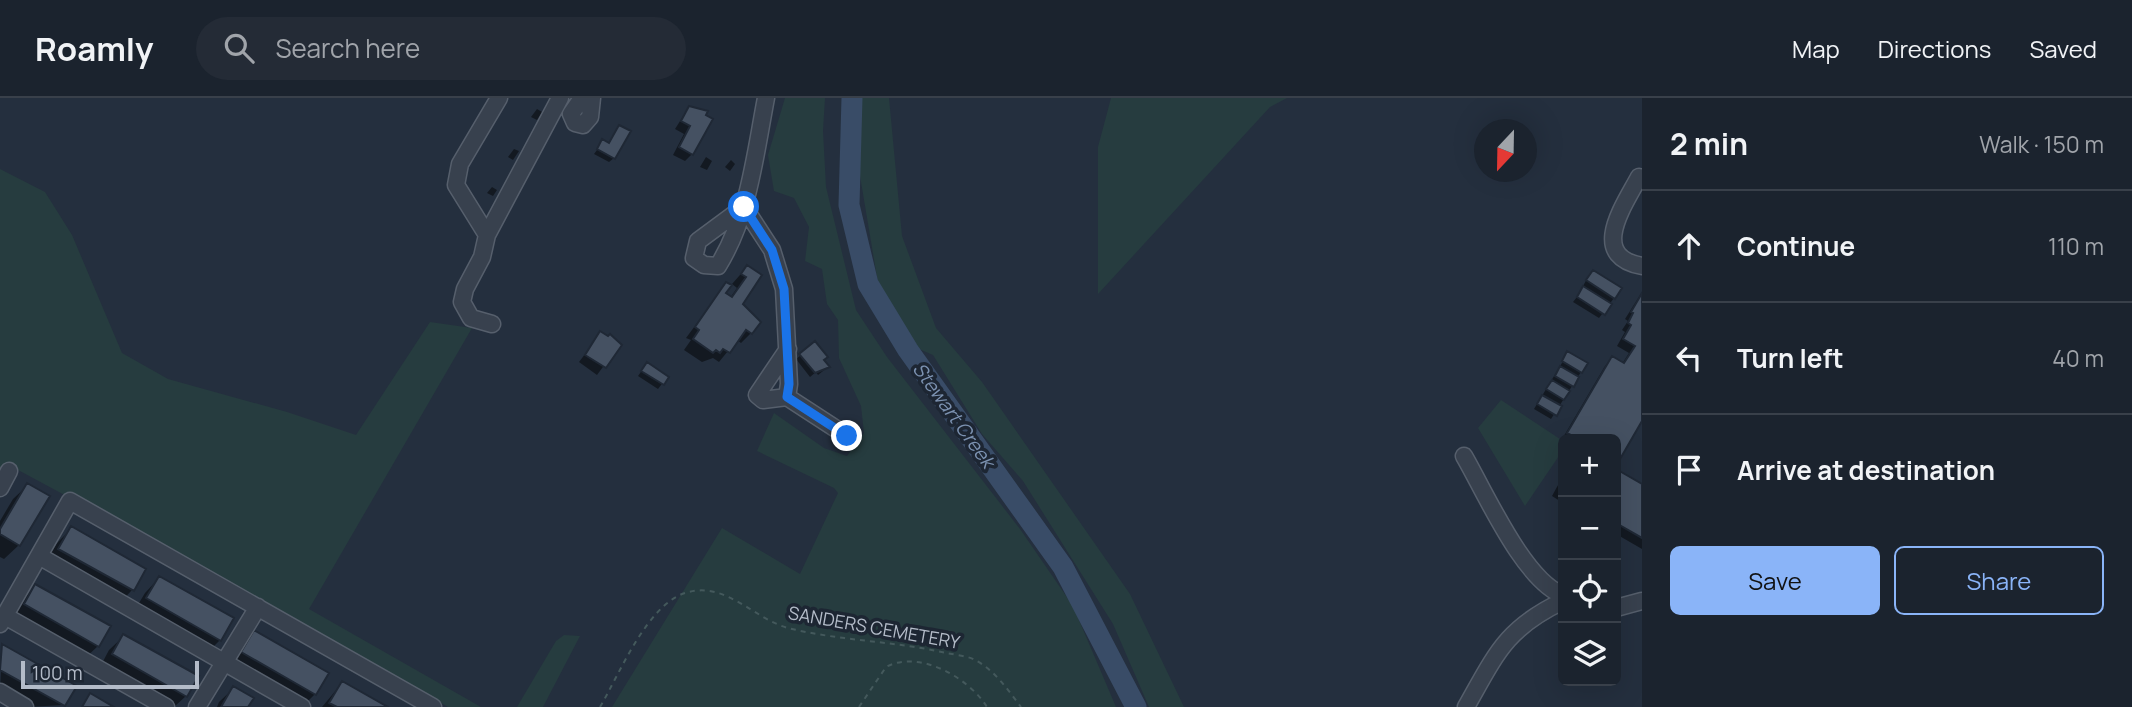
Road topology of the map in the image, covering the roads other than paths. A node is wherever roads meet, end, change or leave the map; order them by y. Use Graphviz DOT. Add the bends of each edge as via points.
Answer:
graph roads {
  1 [pos="499,98"];
  2 [pos="561,98"];
  3 [pos="582,98"];
  4 [pos="592,98"];
  5 [pos="766,98"];
  6 [pos="1641,175"];
  7 [pos="1642,198"];
  8 [pos="487,235"];
  9 [pos="1642,266"];
  10 [pos="492,324"];
  11 [pos="788,349"];
  12 [pos="787,397"];
  13 [pos="847,436"];
  14 [pos="1464,456"];
  15 [pos="9,471"];
  16 [pos="0,488"];
  17 [pos="39,556"];
  18 [pos="1558,593"];
  19 [pos="1642,601"];
  20 [pos="1558,603"];
  21 [pos="258,607"];
  22 [pos="1621,607"];
  23 [pos="2,620"];
  24 [pos="223,664"];
  25 [pos="0,692"];
  26 [pos="276,701"];
  27 [pos="26,707"];
  28 [pos="166,707"];
  29 [pos="197,707"];
  30 [pos="302,707"];
  31 [pos="433,707"];
  32 [pos="1466,707"];
  1 -- 8 [label="street" via="460,164 456,185"];
  2 -- 8 [label="street"];
  3 -- 4 [label="street" via="571,114 575,123 583,125 590,117"];
  5 -- 11 [label="street" via="744,207 772,250 784,289"];
  6 -- 7 [label="street" via="1637,193"];
  6 -- 9 [label="street" via="1615,224 1612,242 1616,251"];
  8 -- 10 [label="street" via="462,302 471,318"];
  11 -- 12 [label="street"];
  11 -- 12 [label="street" via="757,395 763,400"];
  12 -- 13 [label="street"];
  14 -- 18 [label="street" via="1513,547"];
  15 -- 16 [label="street"];
  17 -- 21 [label="street" via="70,501"];
  17 -- 23 [label="street"];
  17 -- 24 [label="street"];
  19 -- 22 [label="street"];
  20 -- 32 [label="street" via="1533,615 1499,648"];
  21 -- 24 [label="street"];
  21 -- 31 [label="street"];
  23 -- 28 [label="street"];
  24 -- 26 [label="street"];
  24 -- 29 [label="street"];
  25 -- 27 [label="street"];
  26 -- 30 [label="street"];
}
